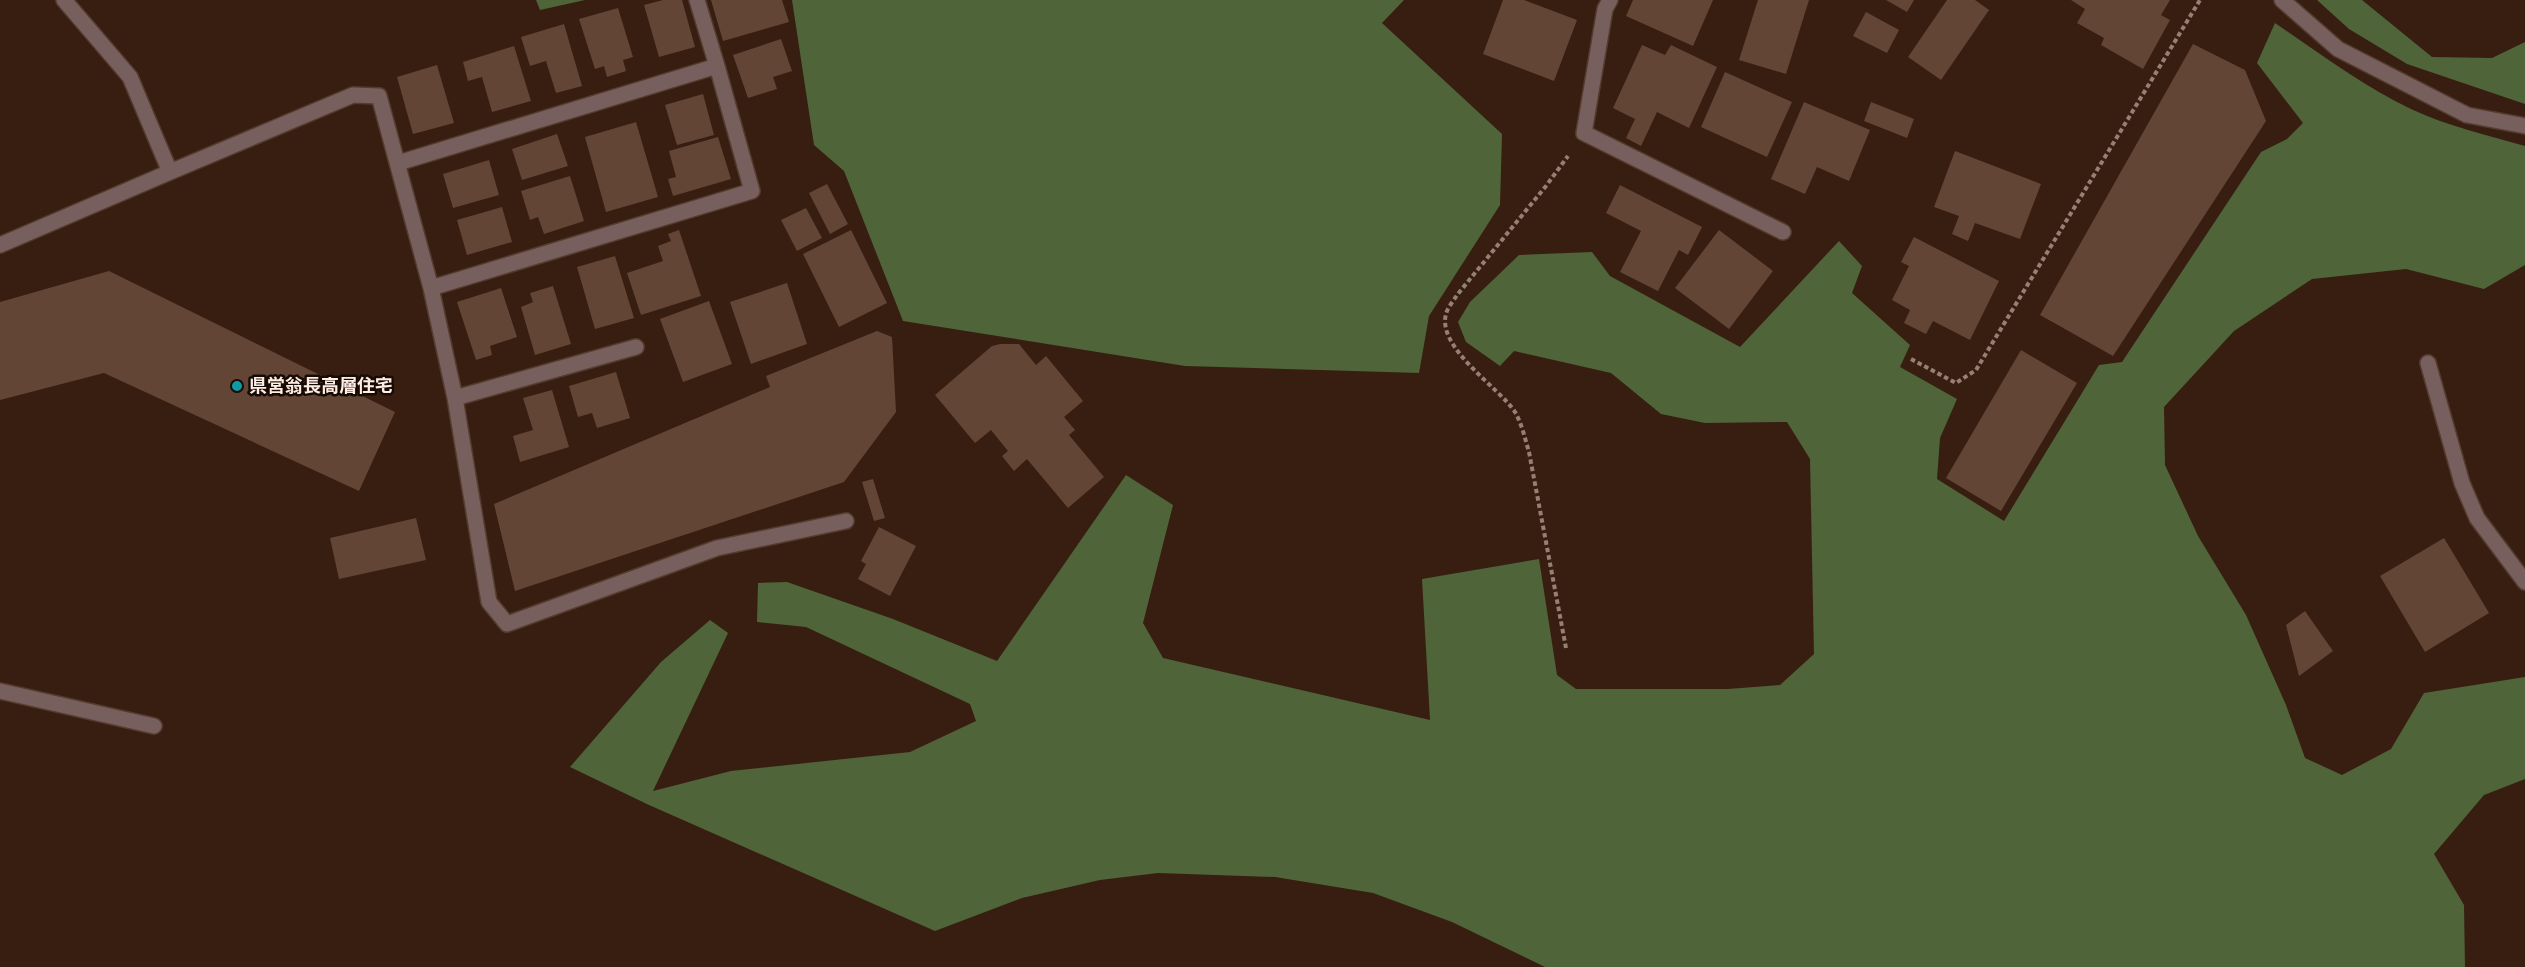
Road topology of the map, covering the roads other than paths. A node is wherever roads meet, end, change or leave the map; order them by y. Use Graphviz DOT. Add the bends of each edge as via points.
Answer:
graph roads {
  1 [pos="64,0"];
  2 [pos="698,0"];
  3 [pos="1610,0"];
  4 [pos="2282,0"];
  5 [pos="717,66"];
  6 [pos="2525,126"];
  7 [pos="398,163"];
  8 [pos="170,172"];
  9 [pos="1783,232"];
  10 [pos="0,245"];
  11 [pos="432,288"];
  12 [pos="636,346"];
  13 [pos="2428,363"];
  14 [pos="455,398"];
  15 [pos="846,520"];
  16 [pos="2525,582"];
  17 [pos="0,691"];
  18 [pos="154,726"];
  1 -- 8 [label="street" via="130,77"];
  2 -- 5 [label="street"];
  3 -- 9 [label="street" via="1605,9 1584,133"];
  4 -- 6 [label="street" via="2338,49 2467,115"];
  5 -- 7 [label="street"];
  5 -- 11 [label="street" via="752,191"];
  7 -- 8 [label="street" via="379,96 353,94"];
  7 -- 11 [label="street"];
  8 -- 10 [label="street"];
  11 -- 14 [label="street"];
  12 -- 14 [label="street"];
  13 -- 16 [label="street" via="2462,483 2477,518"];
  14 -- 15 [label="street" via="489,602 507,624 717,548"];
  17 -- 18 [label="street"];
}
